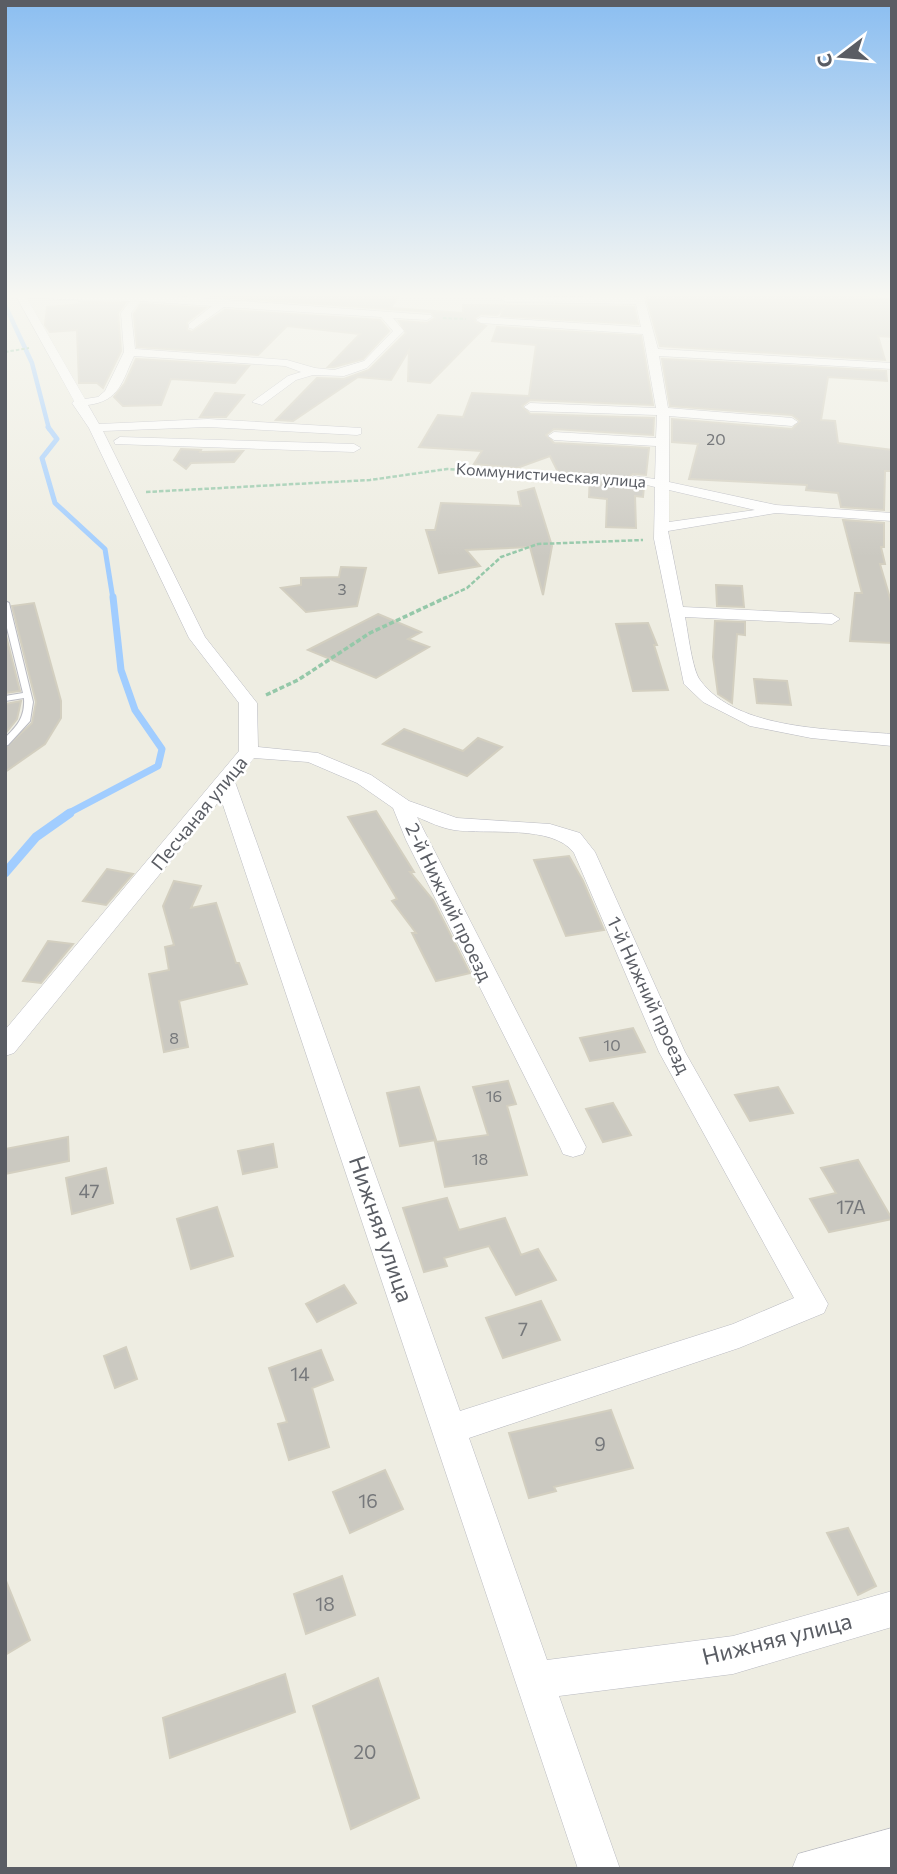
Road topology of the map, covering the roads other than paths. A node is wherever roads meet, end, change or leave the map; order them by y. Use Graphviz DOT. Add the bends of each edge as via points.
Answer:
graph roads {
  1 [pos="66,381"];
  2 [pos="116,381"];
  3 [pos="287,381"];
  4 [pos="658,381"];
  5 [pos="258,402"];
  6 [pos="78,403"];
  7 [pos="530,407"];
  8 [pos="663,412"];
  9 [pos="792,422"];
  10 [pos="357,431"];
  11 [pos="98,435"];
  12 [pos="554,436"];
  13 [pos="662,442"];
  14 [pos="355,448"];
  15 [pos="634,480"];
  16 [pos="661,483"];
  17 [pos="779,510"];
  18 [pos="892,516"];
  19 [pos="662,533"];
  20 [pos="5,604"];
  21 [pos="676,612"];
  22 [pos="832,619"];
  23 [pos="9,633"];
  24 [pos="27,695"];
  25 [pos="5,699"];
  26 [pos="892,740"];
  27 [pos="5,743"];
  28 [pos="249,752"];
  29 [pos="225,779"];
  30 [pos="402,805"];
  31 [pos="5,1047"];
  32 [pos="573,1147"];
  33 [pos="813,1304"];
  34 [pos="450,1429"];
  35 [pos="892,1609"];
  36 [pos="535,1680"];
  37 [pos="892,1848"];
  38 [pos="599,1869"];
  39 [pos="813,1869"];
  1 -- 6 [label="street"];
  2 -- 6 [label="street" via="102,400"];
  3 -- 5 [label="street"];
  4 -- 8 [label="street"];
  6 -- 11 [label="street"];
  7 -- 8 [label="street"];
  8 -- 9 [label="street"];
  8 -- 13 [label="street"];
  10 -- 11 [label="street" via="208,423"];
  11 -- 14 [label="street"];
  11 -- 28 [label="street, Песчаная улица" via="197,638 248,703"];
  12 -- 13 [label="street"];
  13 -- 16 [label="street"];
  15 -- 16 [label="street, Коммунистическая улица"];
  16 -- 17 [label="street, Коммунистическая улица"];
  16 -- 19 [label="street"];
  17 -- 18 [label="street, Коммунистическая улица" via="844,517"];
  17 -- 19 [label="street"];
  19 -- 21 [label="street"];
  20 -- 23 [label="lane"];
  21 -- 22 [label="street"];
  21 -- 26 [label="street" via="690,680 715,703 771,726"];
  23 -- 24 [label="lane"];
  24 -- 25 [label="lane"];
  24 -- 27 [label="lane" via="26,722"];
  28 -- 29 [label="street, Песчаная улица"];
  28 -- 30 [label="street, 2-й Нижний проезд" via="311,757 364,779"];
  29 -- 31 [label="street, Песчаная улица"];
  29 -- 34 [label="street, Нижняя улица"];
  30 -- 32 [label="street, 2-й Нижний проезд"];
  30 -- 33 [label="street, 1-й Нижний проезд" via="454,824 550,830 573,837 584,852 673,1052"];
  33 -- 34 [label="street" via="739,1335"];
  34 -- 36 [label="street, Нижняя улица"];
  35 -- 36 [label="street, Нижняя улица" via="733,1655"];
  36 -- 38 [label="street, Нижняя улица"];
  37 -- 39 [label="street"];
}
